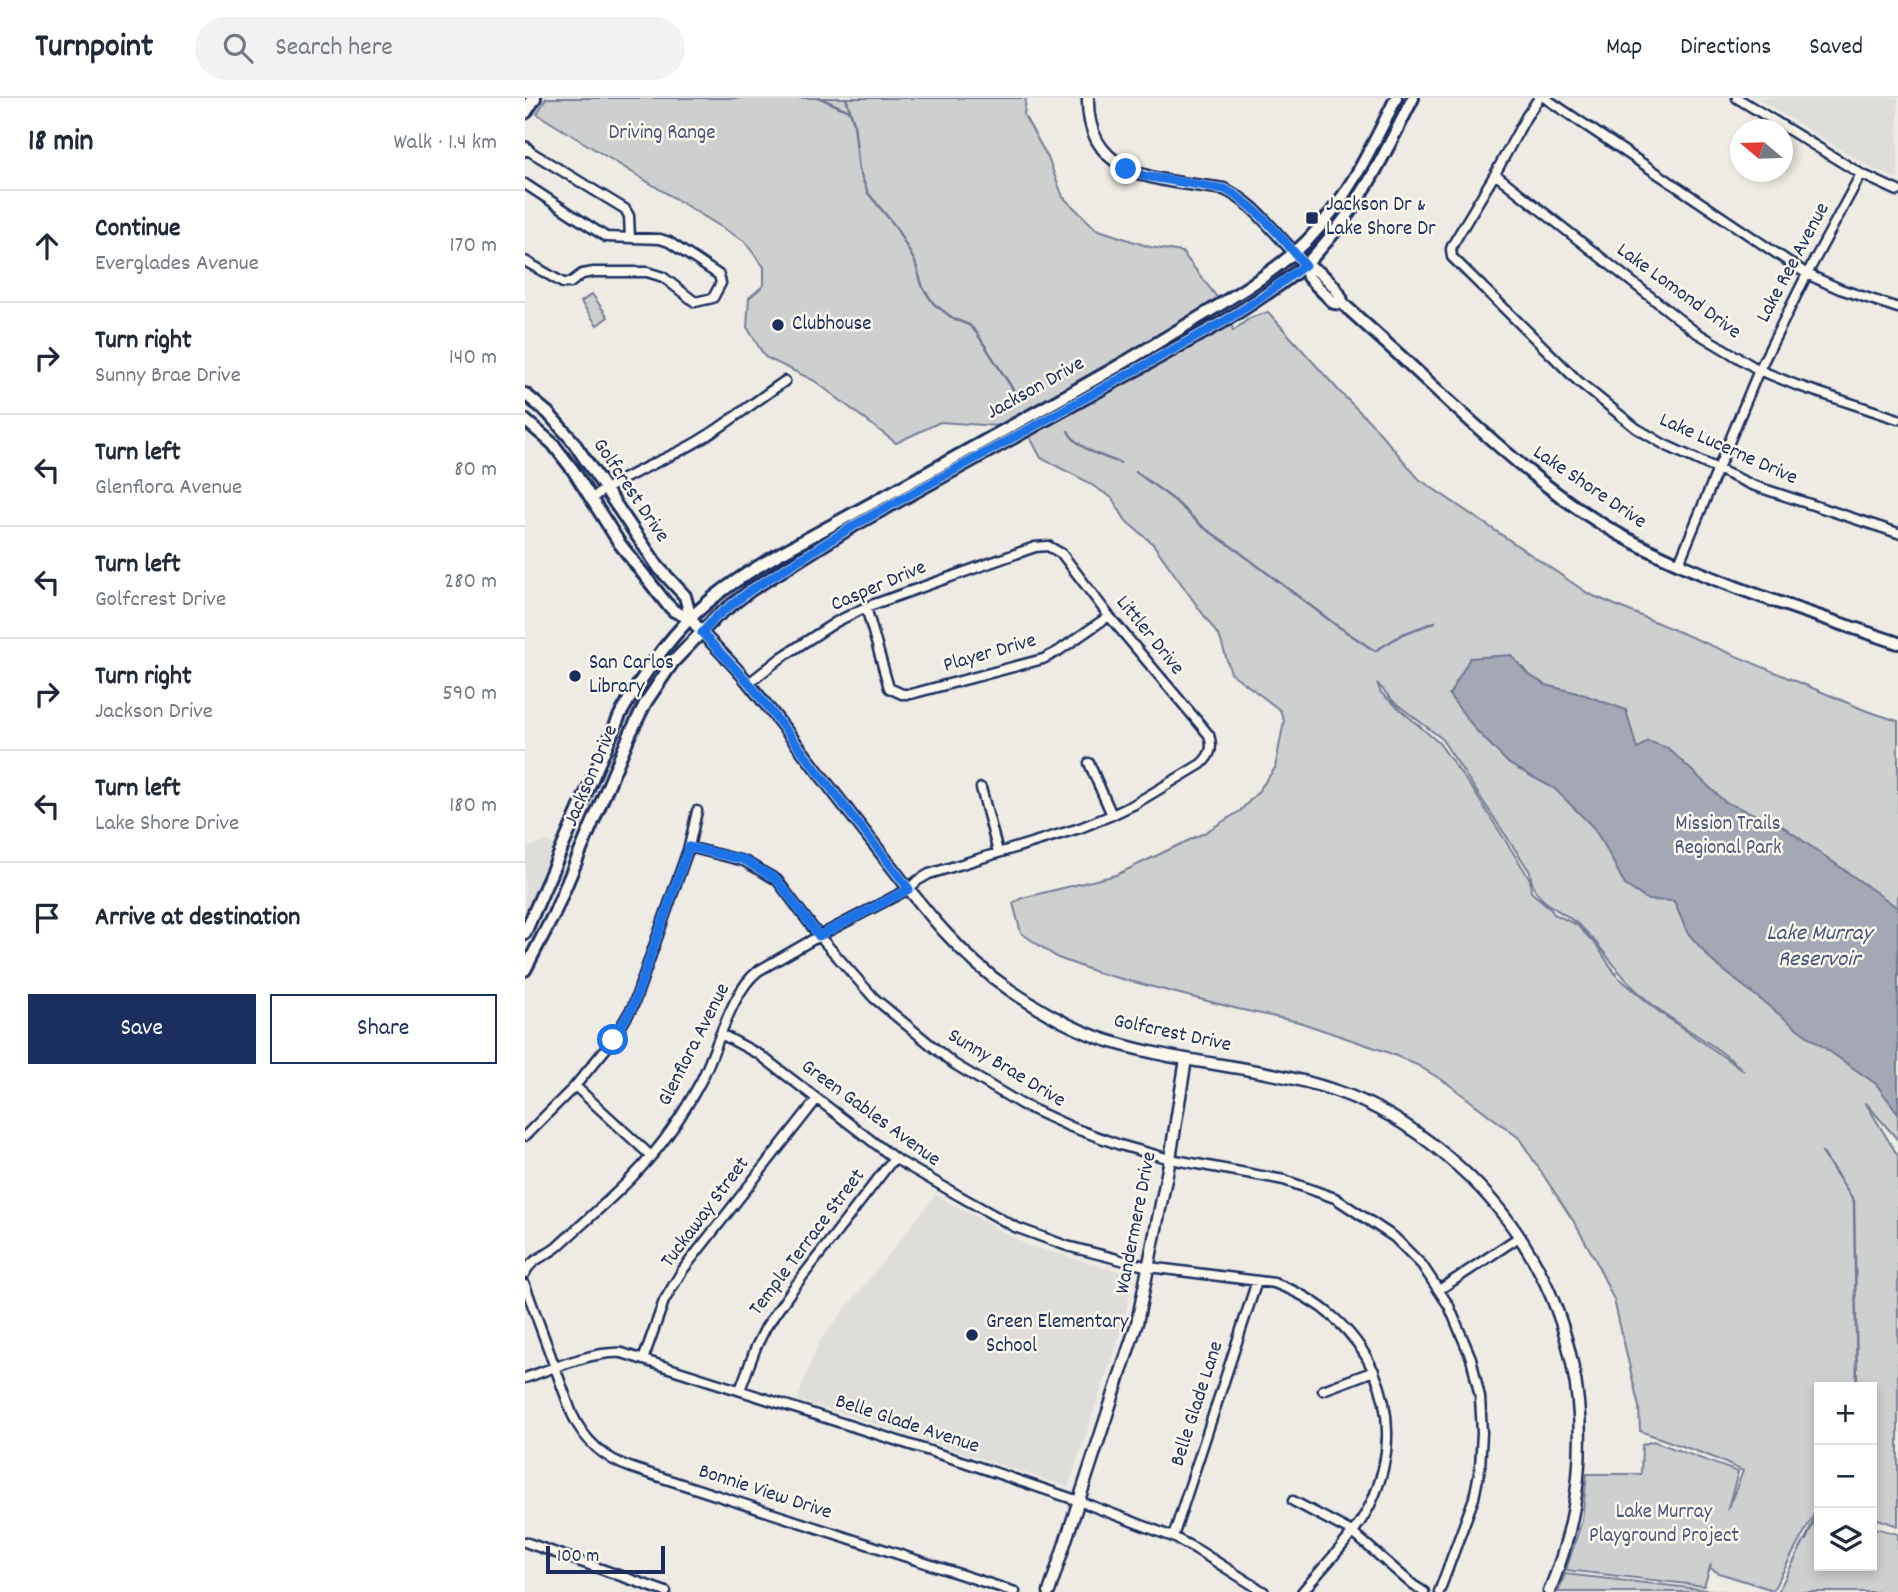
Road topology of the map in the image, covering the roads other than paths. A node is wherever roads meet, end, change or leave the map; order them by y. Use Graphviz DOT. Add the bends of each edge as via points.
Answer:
graph roads {
  1 [pos="534,98"];
  2 [pos="1088,98"];
  3 [pos="1396,98"];
  4 [pos="1413,98"];
  5 [pos="1539,98"];
  6 [pos="1545,98"];
  7 [pos="1737,98"];
  8 [pos="525,112"];
  9 [pos="525,150"];
  10 [pos="1495,174"];
  11 [pos="1861,174"];
  12 [pos="525,184"];
  13 [pos="1898,191"];
  14 [pos="630,238"];
  15 [pos="1294,252"];
  16 [pos="525,261"];
  17 [pos="1305,265"];
  18 [pos="1807,274"];
  19 [pos="1898,308"];
  20 [pos="1759,370"];
  21 [pos="785,381"];
  22 [pos="525,394"];
  23 [pos="1898,419"];
  24 [pos="525,420"];
  25 [pos="1717,468"];
  26 [pos="606,488"];
  27 [pos="592,498"];
  28 [pos="1898,533"];
  29 [pos="1035,547"];
  30 [pos="1679,563"];
  31 [pos="866,607"];
  32 [pos="1109,616"];
  33 [pos="691,619"];
  34 [pos="702,633"];
  35 [pos="1898,643"];
  36 [pos="749,683"];
  37 [pos="1089,763"];
  38 [pos="1201,764"];
  39 [pos="981,788"];
  40 [pos="697,811"];
  41 [pos="1112,815"];
  42 [pos="689,847"];
  43 [pos="998,852"];
  44 [pos="909,889"];
  45 [pos="525,933"];
  46 [pos="819,936"];
  47 [pos="525,970"];
  48 [pos="722,1034"];
  49 [pos="1186,1059"];
  50 [pos="575,1086"];
  51 [pos="817,1099"];
  52 [pos="525,1136"];
  53 [pos="651,1156"];
  54 [pos="894,1158"];
  55 [pos="1170,1159"];
  56 [pos="1519,1237"];
  57 [pos="1149,1267"];
  58 [pos="525,1273"];
  59 [pos="1257,1281"];
  60 [pos="525,1285"];
  61 [pos="1439,1290"];
  62 [pos="643,1360"];
  63 [pos="556,1367"];
  64 [pos="1374,1371"];
  65 [pos="525,1378"];
  66 [pos="740,1390"];
  67 [pos="1323,1390"];
  68 [pos="1079,1501"];
  69 [pos="1293,1501"];
  70 [pos="1352,1532"];
  71 [pos="1173,1537"];
  72 [pos="525,1542"];
  73 [pos="666,1592"];
  74 [pos="1015,1592"];
  75 [pos="1049,1592"];
  76 [pos="1264,1592"];
  77 [pos="1302,1592"];
  78 [pos="1424,1592"];
  79 [pos="1439,1592"];
  80 [pos="1549,1592"];
  1 -- 8 [label="main road"];
  2 -- 15 [label="street, Lake Shore Drive" via="1095,135 1118,164 1144,176 1234,193"];
  3 -- 15 [label="main road, Jackson Drive" via="1344,196"];
  4 -- 17 [label="main road, Jackson Drive" via="1357,202"];
  5 -- 10 [label="street"];
  6 -- 18 [label="street"];
  7 -- 11 [label="street"];
  9 -- 14 [label="street" via="625,209"];
  10 -- 20 [label="street, Lake Lomond Drive" via="1694,331"];
  10 -- 25 [label="street, Lake Lucerne Drive" via="1453,244 1452,257 1579,381 1636,428"];
  11 -- 13 [label="street"];
  11 -- 18 [label="street, Lake Ree Avenue"];
  12 -- 14 [label="street" via="606,237"];
  14 -- 16 [label="street" via="669,242 715,272 721,283 713,298 695,302 663,277 647,272 594,272 562,283"];
  15 -- 17 [label="main road, Lake Shore Drive"];
  15 -- 33 [label="main road, Jackson Drive" via="1248,288 1153,346 741,577"];
  17 -- 30 [label="main road, Lake Shore Drive" via="1315,268 1342,295 1343,304 1523,467 1578,509"];
  17 -- 34 [label="main road, Jackson Drive" via="1223,322 789,565 716,617"];
  18 -- 19 [label="street"];
  18 -- 20 [label="street, Lake Ree Avenue"];
  20 -- 23 [label="street, Lake Lomond Drive"];
  20 -- 25 [label="street, Lake Ree Avenue"];
  21 -- 26 [label="street" via="713,432"];
  22 -- 26 [label="main road, Golfcrest Drive" via="572,440"];
  24 -- 27 [label="main road, Golfcrest Drive" via="553,444"];
  25 -- 28 [label="street, Lake Lucerne Drive" via="1752,485"];
  25 -- 30 [label="street, Lake Ree Avenue"];
  26 -- 27 [label="street"];
  26 -- 33 [label="main road, Golfcrest Drive" via="659,568 685,596"];
  27 -- 33 [label="main road, Golfcrest Drive" via="619,544 666,603"];
  29 -- 31 [label="street, Casper Drive"];
  29 -- 32 [label="street, Littler Drive" via="1048,546 1062,554"];
  30 -- 35 [label="main road, Lake Shore Drive"];
  31 -- 32 [label="street, Player Drive" via="889,688 902,694 1043,659"];
  31 -- 36 [label="street, Casper Drive" via="782,657"];
  32 -- 38 [label="street, Littler Drive" via="1209,735 1211,751"];
  33 -- 34 [label="main road, Golfcrest Drive"];
  33 -- 45 [label="main road, Jackson Drive" via="655,659 620,715"];
  34 -- 36 [label="street, Golfcrest Drive"];
  34 -- 47 [label="main road, Jackson Drive" via="673,662 646,702"];
  36 -- 44 [label="street, Golfcrest Drive"];
  37 -- 41 [label="street"];
  38 -- 41 [label="street, Glenflora Avenue"];
  39 -- 43 [label="street"];
  40 -- 42 [label="street"];
  41 -- 43 [label="street, Glenflora Avenue"];
  42 -- 46 [label="street, Sunny Brae Drive" via="744,860 777,880"];
  42 -- 50 [label="street" via="633,1006 613,1040"];
  43 -- 44 [label="street, Glenflora Avenue" via="929,874"];
  44 -- 46 [label="street, Glenflora Avenue"];
  44 -- 49 [label="street, Golfcrest Drive" via="973,962 1043,1011 1115,1043"];
  46 -- 48 [label="street, Glenflora Avenue" via="750,977"];
  46 -- 55 [label="street, Sunny Brae Drive" via="874,998 954,1064 1071,1127"];
  48 -- 51 [label="street, Green Gables Avenue" via="760,1055"];
  48 -- 53 [label="street, Glenflora Avenue" via="702,1079"];
  49 -- 55 [label="street, Wandermere Drive"];
  49 -- 56 [label="street, Golfcrest Drive" via="1306,1081 1384,1111 1437,1147 1478,1184"];
  50 -- 52 [label="street"];
  50 -- 53 [label="street"];
  51 -- 54 [label="street, Green Gables Avenue"];
  51 -- 62 [label="street, Tuckaway Street" via="682,1271 664,1300"];
  53 -- 58 [label="street, Glenflora Avenue"];
  54 -- 57 [label="street, Green Gables Avenue" via="1015,1227"];
  54 -- 66 [label="street, Temple Terrace Street" via="766,1327"];
  55 -- 57 [label="street, Wandermere Drive"];
  55 -- 61 [label="street, Sunny Brae Drive" via="1284,1180 1335,1198 1394,1237"];
  56 -- 61 [label="street"];
  56 -- 80 [label="street, Golfcrest Drive" via="1560,1320 1580,1411 1580,1466 1572,1522"];
  57 -- 59 [label="street, Green Gables Avenue"];
  57 -- 68 [label="street, Wandermere Drive" via="1137,1323"];
  59 -- 64 [label="street, Green Gables Avenue" via="1293,1290 1329,1312 1344,1325"];
  59 -- 71 [label="street, Belle Glade Lane"];
  60 -- 63 [label="street"];
  61 -- 79 [label="street, Sunny Brae Drive" via="1471,1358 1482,1433 1474,1498"];
  62 -- 63 [label="street, Belle Glade Avenue" via="610,1352"];
  62 -- 66 [label="street, Belle Glade Avenue"];
  63 -- 65 [label="street, Belle Glade Avenue"];
  63 -- 74 [label="street, Bonnie View Drive" via="579,1428 597,1448 623,1465"];
  64 -- 67 [label="street"];
  64 -- 70 [label="street, Green Gables Avenue" via="1386,1412 1386,1456 1370,1505"];
  66 -- 68 [label="street, Belle Glade Avenue"];
  68 -- 71 [label="street, Belle Glade Avenue"];
  68 -- 75 [label="street, Wandermere Drive"];
  69 -- 70 [label="street"];
  70 -- 77 [label="street, Green Gables Avenue"];
  70 -- 78 [label="street"];
  71 -- 76 [label="street, Belle Glade Avenue"];
  72 -- 73 [label="street"];
}
